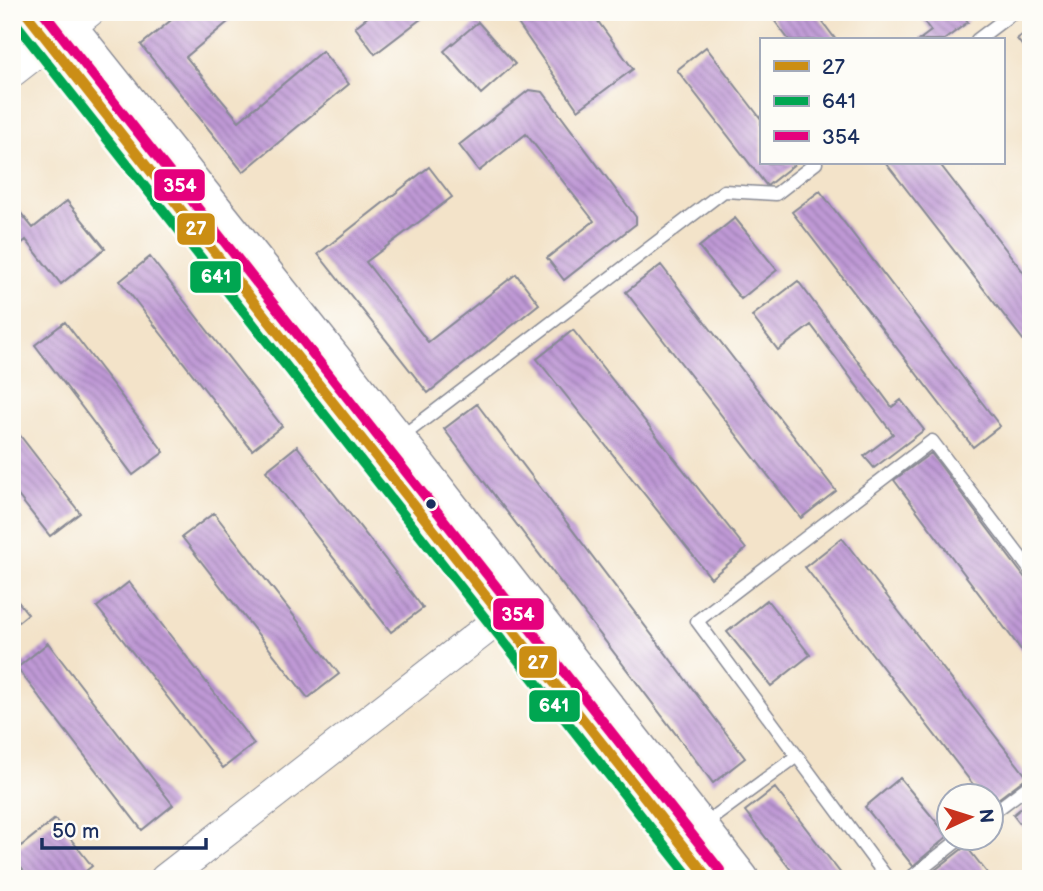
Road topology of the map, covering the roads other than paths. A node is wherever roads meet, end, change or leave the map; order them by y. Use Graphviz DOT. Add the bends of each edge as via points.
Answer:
graph roads {
  1 [pos="1014,12"];
  2 [pos="48,23"];
  3 [pos="980,38"];
  4 [pos="12,72"];
  5 [pos="816,164"];
  6 [pos="387,448"];
  7 [pos="1031,571"];
  8 [pos="513,609"];
  9 [pos="797,756"];
  10 [pos="1031,784"];
  11 [pos="1004,805"];
  12 [pos="691,835"];
  13 [pos="943,852"];
  14 [pos="164,879"];
  15 [pos="709,879"];
  16 [pos="741,879"];
  17 [pos="888,879"];
  18 [pos="909,879"];
  1 -- 3 [label="lane"];
  2 -- 4 [label="street"];
  2 -- 6 [label="main road"];
  5 -- 6 [label="lane" via="776,194 724,191"];
  6 -- 8 [label="main road"];
  7 -- 9 [label="lane" via="932,441 697,621"];
  8 -- 12 [label="main road"];
  8 -- 14 [label="street"];
  9 -- 12 [label="lane"];
  9 -- 17 [label="lane"];
  10 -- 11 [label="lane"];
  12 -- 15 [label="main road"];
  12 -- 16 [label="main road"];
  13 -- 18 [label="lane"];
}
